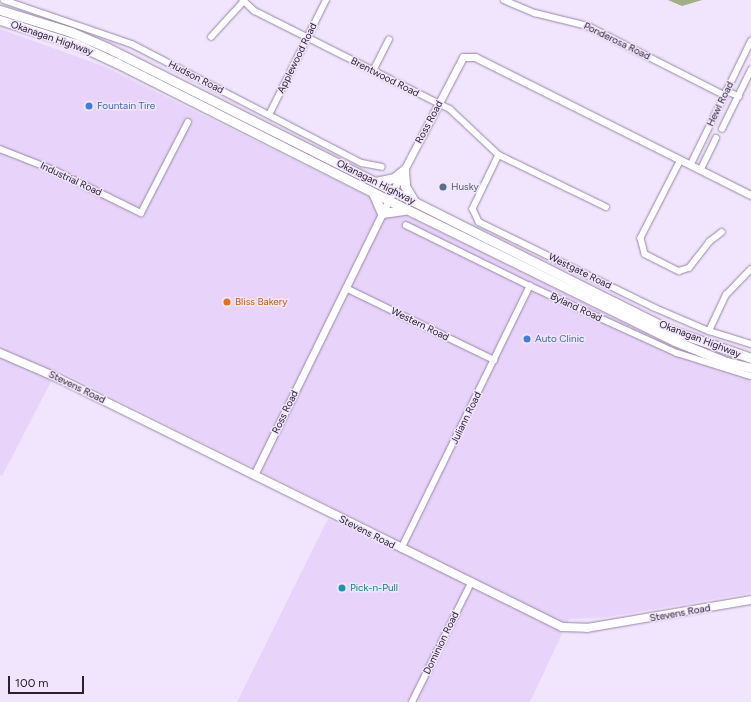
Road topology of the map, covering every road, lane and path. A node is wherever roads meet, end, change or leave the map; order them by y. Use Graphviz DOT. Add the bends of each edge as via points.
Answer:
graph roads {
  1 [pos="4,0"];
  2 [pos="326,0"];
  3 [pos="504,0"];
  4 [pos="244,1"];
  5 [pos="0,10"];
  6 [pos="0,20"];
  7 [pos="211,37"];
  8 [pos="307,37"];
  9 [pos="389,40"];
  10 [pos="750,43"];
  11 [pos="751,70"];
  12 [pos="373,71"];
  13 [pos="725,93"];
  14 [pos="738,96"];
  15 [pos="438,105"];
  16 [pos="269,115"];
  17 [pos="188,122"];
  18 [pos="722,129"];
  19 [pos="716,138"];
  20 [pos="0,149"];
  21 [pos="499,155"];
  22 [pos="681,160"];
  23 [pos="691,164"];
  24 [pos="382,167"];
  25 [pos="701,169"];
  26 [pos="404,170"];
  27 [pos="375,182"];
  28 [pos="393,191"];
  29 [pos="372,192"];
  30 [pos="751,195"];
  31 [pos="388,200"];
  32 [pos="414,201"];
  33 [pos="606,207"];
  34 [pos="408,210"];
  35 [pos="382,213"];
  36 [pos="406,225"];
  37 [pos="722,232"];
  38 [pos="751,269"];
  39 [pos="530,286"];
  40 [pos="346,288"];
  41 [pos="709,330"];
  42 [pos="751,344"];
  43 [pos="0,352"];
  44 [pos="751,358"];
  45 [pos="494,360"];
  46 [pos="751,368"];
  47 [pos="751,376"];
  48 [pos="254,475"];
  49 [pos="402,549"];
  50 [pos="471,583"];
  51 [pos="751,600"];
  52 [pos="412,702"];
  1 -- 16 [label="street, Hudson Road" via="132,44"];
  2 -- 8 [label="street, Applewood Road"];
  3 -- 13 [label="street, Ponderosa Road" via="535,13 588,26"];
  4 -- 7 [label="street"];
  4 -- 8 [label="street, Brentwood Road" via="255,11"];
  5 -- 27 [label="highway, Okanagan Highway" via="71,32 108,48"];
  6 -- 29 [label="highway, Okanagan Highway" via="76,44"];
  8 -- 12 [label="street, Brentwood Road"];
  8 -- 16 [label="street, Applewood Road"];
  9 -- 12 [label="street"];
  10 -- 13 [label="street, Hewl Road"];
  11 -- 14 [label="street, Hewl Road"];
  12 -- 15 [label="street, Brentwood Road"];
  13 -- 14 [label="street, Ponderosa Road"];
  13 -- 23 [label="street, Hewl Road"];
  14 -- 18 [label="street, Hewl Road"];
  15 -- 21 [label="street, Brentwood Road" via="450,109"];
  15 -- 22 [label="street, Ross Road" via="464,57 475,57"];
  15 -- 26 [label="street, Ross Road"];
  16 -- 24 [label="street, Hudson Road" via="362,163"];
  17 -- 20 [label="street, Industrial Road" via="141,213 56,171"];
  19 -- 25 [label="street, Hewl Road"];
  21 -- 33 [label="street, Brentwood Road"];
  21 -- 41 [label="street, Westgate Road" via="473,209 479,222 653,307"];
  22 -- 23 [label="street, Ross Road"];
  22 -- 37 [label="street" via="641,238 645,254 679,271 689,268 708,242"];
  23 -- 25 [label="street, Ross Road"];
  25 -- 30 [label="street, Ross Road"];
  26 -- 27 [label="highway" via="394,178"];
  26 -- 28 [label="street, Ross Road"];
  26 -- 32 [label="highway" via="405,186"];
  27 -- 28 [label="highway, Okanagan Highway"];
  28 -- 31 [label="street, Ross Road"];
  28 -- 32 [label="highway, Okanagan Highway"];
  29 -- 31 [label="highway, Okanagan Highway"];
  29 -- 35 [label="highway" via="378,199"];
  31 -- 34 [label="highway, Okanagan Highway"];
  31 -- 35 [label="street, Ross Road"];
  32 -- 44 [label="highway, Okanagan Highway" via="670,330"];
  34 -- 35 [label="highway"];
  34 -- 46 [label="highway, Okanagan Highway" via="675,341 726,362"];
  35 -- 40 [label="street, Ross Road"];
  36 -- 39 [label="street, Byland Road"];
  38 -- 41 [label="street" via="726,294"];
  39 -- 45 [label="street, Juliann Road"];
  39 -- 47 [label="street, Byland Road" via="677,353"];
  40 -- 45 [label="street, Western Road"];
  40 -- 48 [label="street, Ross Road"];
  41 -- 42 [label="street, Westgate Road"];
  43 -- 48 [label="main road, Stevens Road"];
  45 -- 49 [label="street, Juliann Road"];
  48 -- 49 [label="main road, Stevens Road"];
  49 -- 50 [label="main road, Stevens Road"];
  50 -- 51 [label="main road, Stevens Road" via="551,622 572,628 587,628"];
  50 -- 52 [label="street, Dominion Road"];
}
